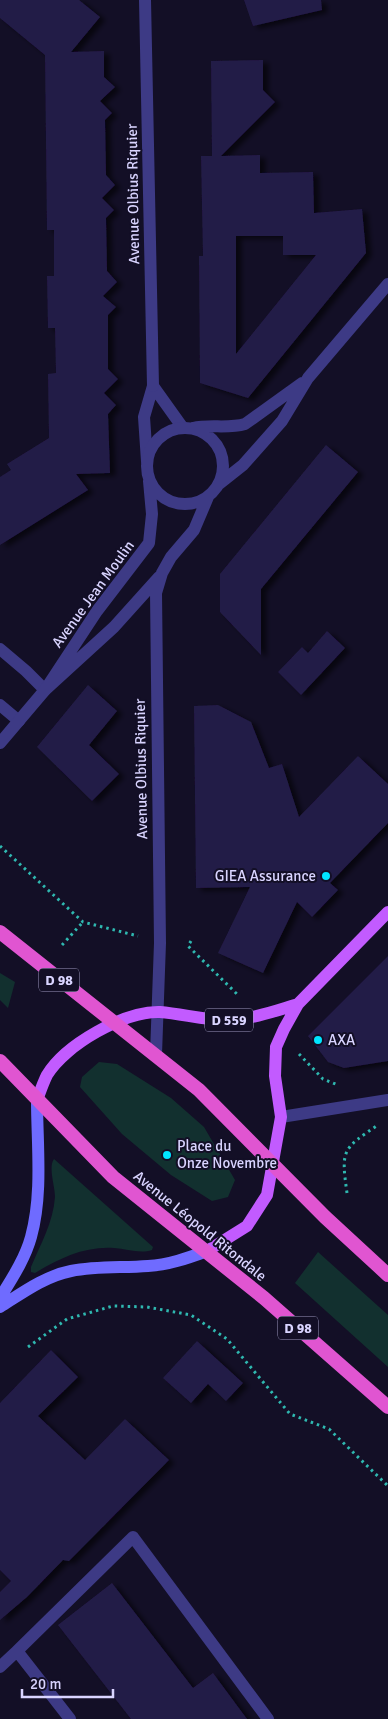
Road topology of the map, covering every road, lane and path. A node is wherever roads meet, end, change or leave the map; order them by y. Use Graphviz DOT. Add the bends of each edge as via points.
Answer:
graph roads {
  1 [pos="145,0"];
  2 [pos="388,284"];
  3 [pos="308,378"];
  4 [pos="153,386"];
  5 [pos="187,428"];
  6 [pos="147,461"];
  7 [pos="150,481"];
  8 [pos="219,484"];
  9 [pos="208,497"];
  10 [pos="162,573"];
  11 [pos="0,649"];
  12 [pos="45,690"];
  13 [pos="0,705"];
  14 [pos="19,721"];
  15 [pos="0,743"];
  16 [pos="0,846"];
  17 [pos="388,912"];
  18 [pos="83,922"];
  19 [pos="0,932"];
  20 [pos="138,936"];
  21 [pos="62,944"];
  22 [pos="298,1004"];
  23 [pos="158,1012"];
  24 [pos="114,1023"];
  25 [pos="156,1054"];
  26 [pos="0,1061"];
  27 [pos="36,1100"];
  28 [pos="388,1100"];
  29 [pos="281,1117"];
  30 [pos="379,1125"];
  31 [pos="274,1164"];
  32 [pos="347,1193"];
  33 [pos="207,1251"];
  34 [pos="388,1275"];
  35 [pos="0,1298"];
  36 [pos="0,1307"];
  37 [pos="28,1347"];
  38 [pos="388,1407"];
  39 [pos="388,1486"];
  40 [pos="17,1651"];
  41 [pos="0,1666"];
  42 [pos="70,1719"];
  43 [pos="268,1719"];
  1 -- 4 [label="street, Avenue Olbius Riquier"];
  2 -- 3 [label="street"];
  3 -- 5 [label="street" via="245,424"];
  3 -- 8 [label="street" via="282,421 243,465"];
  4 -- 5 [label="street"];
  4 -- 6 [label="street, Avenue Olbius Riquier" via="144,417"];
  5 -- 6 [label="street" via="163,434 154,443"];
  5 -- 8 [label="street" via="200,431 219,448 223,472"];
  6 -- 7 [label="street"];
  7 -- 9 [label="street" via="156,492 178,504 190,504"];
  7 -- 12 [label="street, Avenue Jean Moulin" via="152,514 149,543 97,612"];
  8 -- 9 [label="street"];
  9 -- 10 [label="street, Avenue Olbius Riquier" via="194,530"];
  10 -- 12 [label="street, Avenue Jean Moulin" via="114,627"];
  10 -- 23 [label="street, Avenue Olbius Riquier" via="156,593"];
  11 -- 12 [label="street"];
  12 -- 14 [label="street, Avenue Jean Moulin"];
  13 -- 14 [label="street"];
  14 -- 15 [label="street, Avenue Jean Moulin"];
  16 -- 18 [label="path"];
  17 -- 22 [label="main road"];
  18 -- 20 [label="path"];
  18 -- 21 [label="path"];
  19 -- 24 [label="highway, D 98"];
  22 -- 23 [label="main road, D 559" via="235,1020"];
  22 -- 29 [label="main road" via="276,1048 275,1076"];
  23 -- 24 [label="main road, D 559"];
  23 -- 25 [label="street, Avenue Olbius Riquier"];
  24 -- 25 [label="highway, D 98"];
  24 -- 27 [label="main road, D 559" via="79,1044 58,1062 47,1075"];
  25 -- 31 [label="highway, D 98" via="199,1090"];
  26 -- 27 [label="highway, Avenue Léopold Ritondale / D 98"];
  27 -- 33 [label="highway, Avenue Léopold Ritondale / D 98" via="113,1177"];
  27 -- 35 [label="main road" via="36,1199 31,1238"];
  28 -- 29 [label="street"];
  29 -- 31 [label="main road"];
  30 -- 32 [label="path" via="349,1144 342,1163"];
  31 -- 33 [label="main road" via="267,1195 247,1226"];
  31 -- 34 [label="highway, D 98"];
  33 -- 36 [label="main road" via="179,1261 149,1266 107,1266 70,1271 38,1283"];
  33 -- 38 [label="highway, Avenue Léopold Ritondale / D 98"];
  37 -- 39 [label="path" via="67,1319 113,1306 147,1307 191,1316 227,1338 290,1414 329,1429"];
  40 -- 41 [label="street"];
  40 -- 42 [label="street"];
  40 -- 43 [label="street" via="134,1538"];
}
